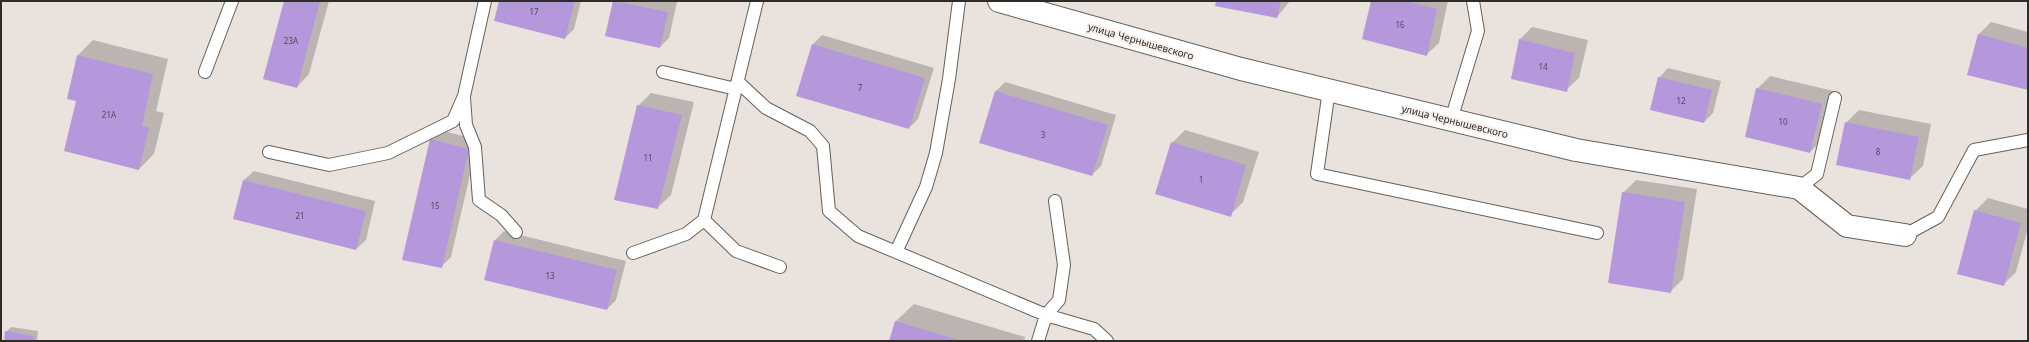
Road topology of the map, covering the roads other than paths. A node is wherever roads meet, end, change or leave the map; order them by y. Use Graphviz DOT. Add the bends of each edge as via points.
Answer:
graph roads {
  1 [pos="232,1"];
  2 [pos="485,1"];
  3 [pos="757,1"];
  4 [pos="959,1"];
  5 [pos="999,1"];
  6 [pos="1473,1"];
  7 [pos="205,72"];
  8 [pos="663,72"];
  9 [pos="737,85"];
  10 [pos="1329,90"];
  11 [pos="464,96"];
  12 [pos="1835,98"];
  13 [pos="1451,120"];
  14 [pos="2028,140"];
  15 [pos="269,152"];
  16 [pos="1799,188"];
  17 [pos="1056,201"];
  18 [pos="704,220"];
  19 [pos="516,232"];
  20 [pos="1597,233"];
  21 [pos="1905,234"];
  22 [pos="896,252"];
  23 [pos="633,253"];
  24 [pos="780,268"];
  25 [pos="1046,315"];
  26 [pos="1038,341"];
  27 [pos="1107,341"];
  1 -- 7 [label="lane"];
  2 -- 11 [label="lane"];
  3 -- 9 [label="lane"];
  4 -- 22 [label="lane" via="936,153 926,187"];
  5 -- 10 [label="street, улица Чернышевского" via="1241,69"];
  6 -- 13 [label="lane" via="1478,30"];
  8 -- 9 [label="lane"];
  9 -- 18 [label="lane"];
  9 -- 22 [label="lane" via="766,108 810,131 823,146 829,211 858,236"];
  10 -- 13 [label="street, улица Чернышевского"];
  10 -- 20 [label="lane" via="1317,174"];
  11 -- 15 [label="lane" via="453,121 388,154 329,165"];
  11 -- 19 [label="lane" via="466,126 475,146 479,200 502,215"];
  12 -- 16 [label="lane" via="1817,174"];
  13 -- 16 [label="street, улица Чернышевского" via="1576,150"];
  14 -- 21 [label="lane" via="1974,150 1938,217"];
  16 -- 21 [label="street, улица Чернышевского" via="1847,226"];
  17 -- 25 [label="lane" via="1064,265 1059,300"];
  18 -- 23 [label="lane" via="686,234"];
  18 -- 24 [label="lane" via="736,251"];
  22 -- 25 [label="lane"];
  25 -- 26 [label="lane"];
  25 -- 27 [label="lane" via="1094,329"];
}
